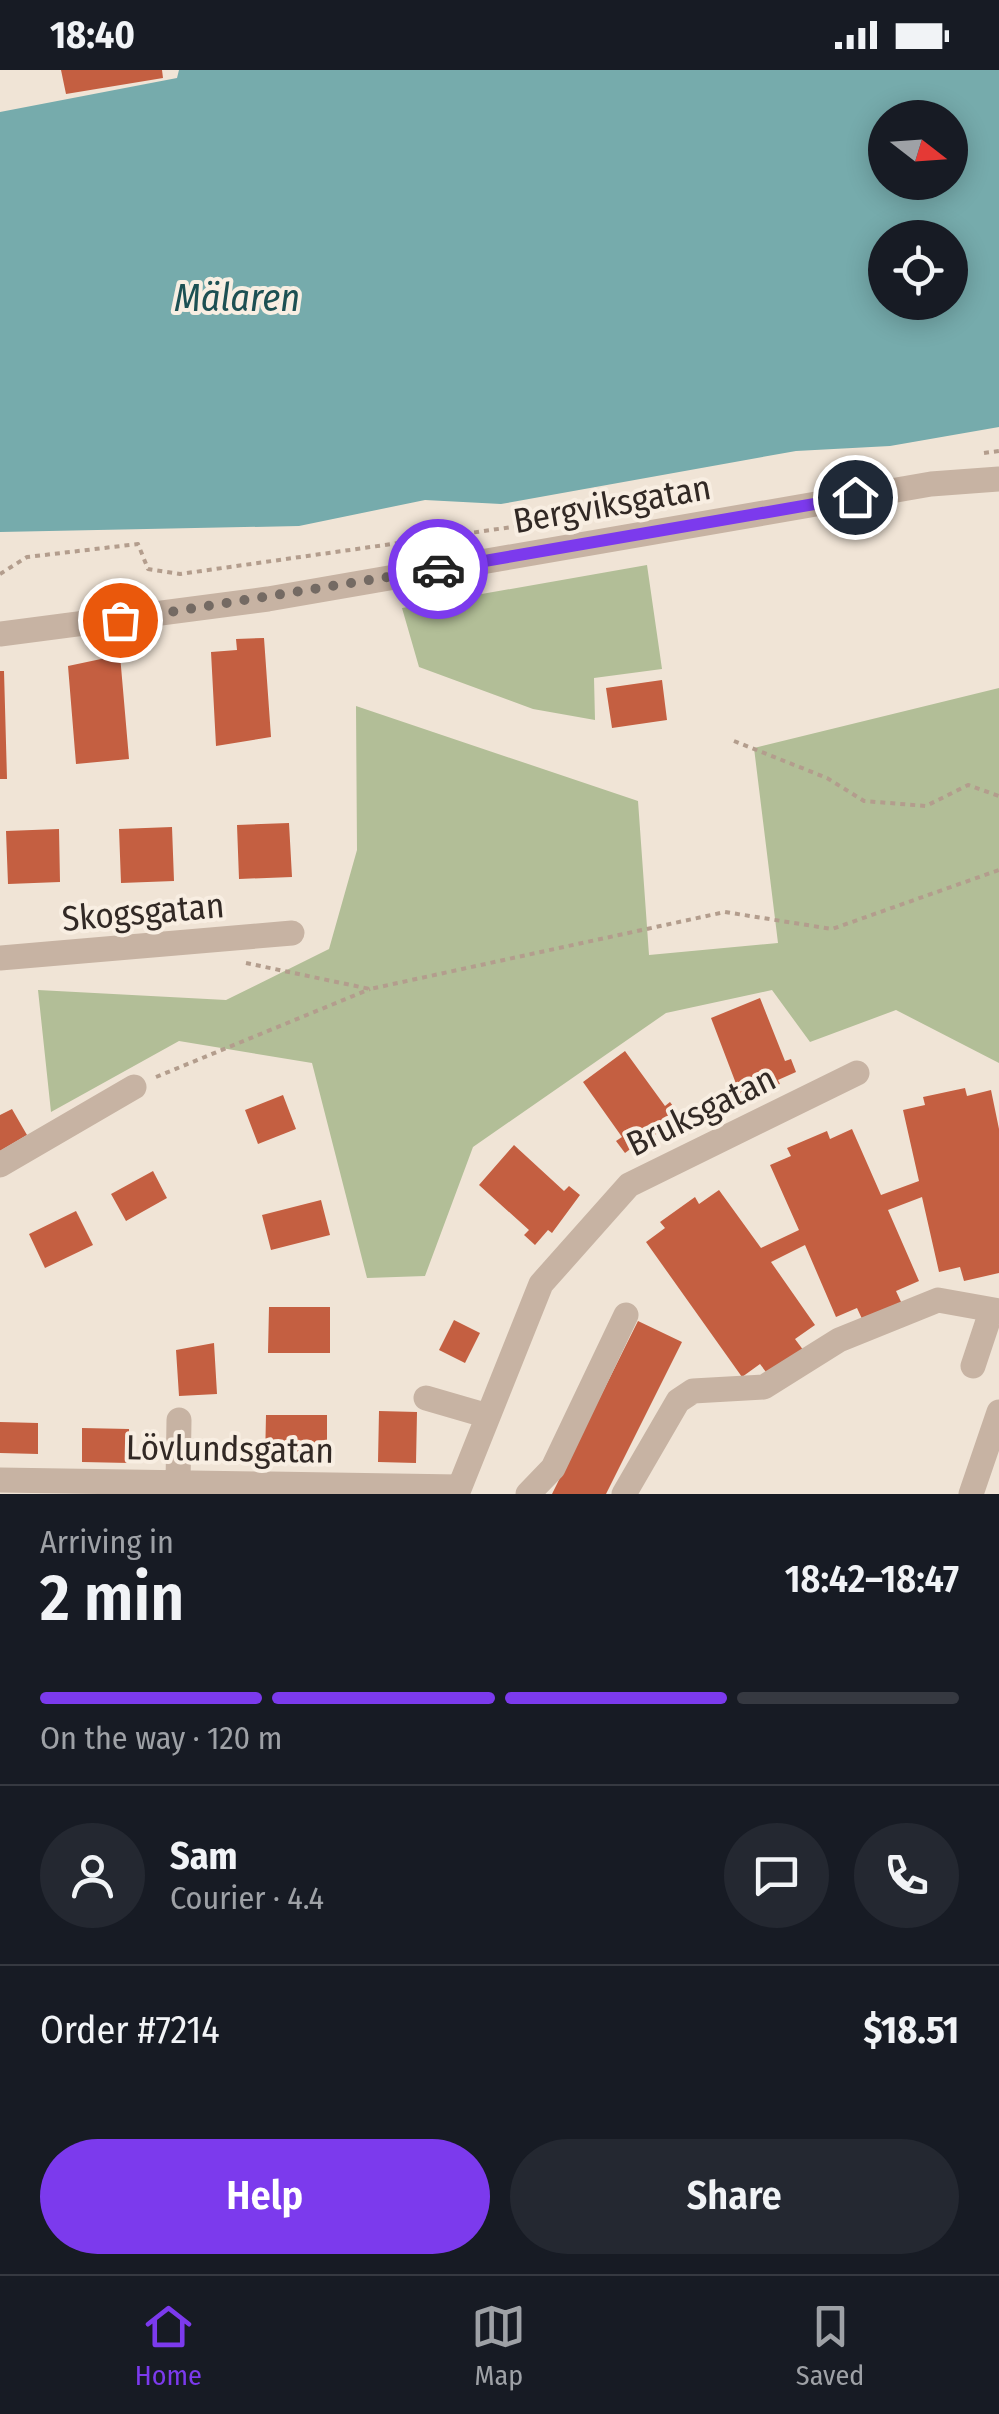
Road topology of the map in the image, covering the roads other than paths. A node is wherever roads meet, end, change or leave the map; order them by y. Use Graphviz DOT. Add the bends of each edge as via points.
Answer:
graph roads {
  1 [pos="999,478"];
  2 [pos="0,634"];
  3 [pos="292,933"];
  4 [pos="0,958"];
  5 [pos="856,1072"];
  6 [pos="134,1086"];
  7 [pos="0,1165"];
  8 [pos="999,1310"];
  9 [pos="626,1315"];
  10 [pos="973,1366"];
  11 [pos="426,1398"];
  12 [pos="999,1412"];
  13 [pos="488,1416"];
  14 [pos="179,1420"];
  15 [pos="0,1480"];
  16 [pos="178,1483"];
  17 [pos="233,1489"];
  18 [pos="458,1491"];
  19 [pos="528,1494"];
  20 [pos="624,1494"];
  21 [pos="971,1494"];
  1 -- 2 [label="street, Bergviksgatan" via="932,484 268,599"];
  3 -- 4 [label="street, Skogsgatan"];
  5 -- 13 [label="street, Bruksgatan" via="630,1185 541,1284"];
  6 -- 7 [label="street"];
  8 -- 10 [label="street" via="990,1315"];
  8 -- 20 [label="street" via="938,1300 839,1340 764,1387 694,1391 678,1401"];
  9 -- 19 [label="street" via="554,1468"];
  11 -- 13 [label="street"];
  12 -- 21 [label="street"];
  13 -- 18 [label="street, Bruksgatan"];
  14 -- 16 [label="street"];
  15 -- 16 [label="street, Lövlundsgatan"];
  16 -- 17 [label="street, Lövlundsgatan"];
  17 -- 18 [label="street, Lövlundsgatan"];
}
